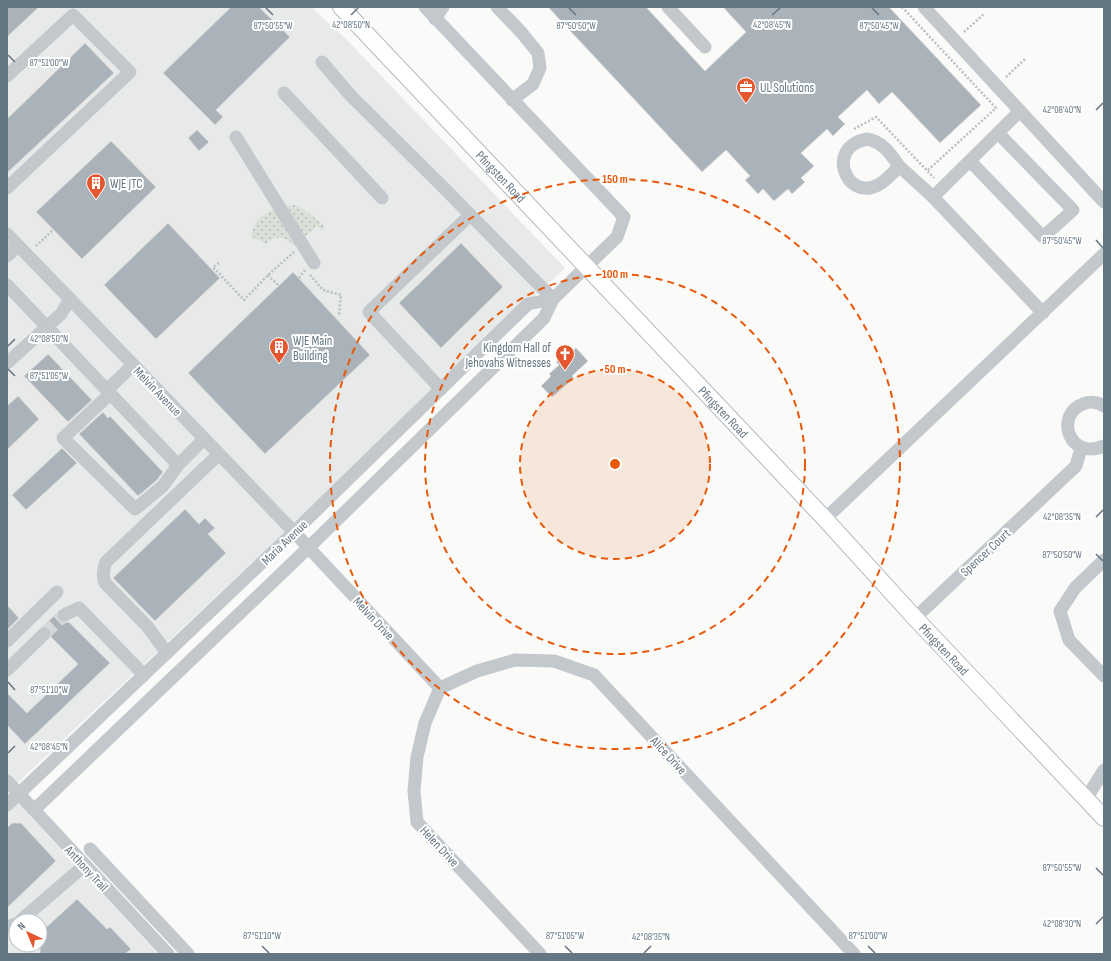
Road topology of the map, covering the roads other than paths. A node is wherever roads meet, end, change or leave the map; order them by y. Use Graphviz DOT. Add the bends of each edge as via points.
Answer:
graph roads {
  1 [pos="341,7"];
  2 [pos="425,7"];
  3 [pos="443,7"];
  4 [pos="497,7"];
  5 [pos="668,7"];
  6 [pos="924,7"];
  7 [pos="436,19"];
  8 [pos="705,47"];
  9 [pos="322,62"];
  10 [pos="7,76"];
  11 [pos="284,93"];
  12 [pos="512,100"];
  13 [pos="1020,111"];
  14 [pos="998,133"];
  15 [pos="236,137"];
  16 [pos="970,161"];
  17 [pos="899,166"];
  18 [pos="7,188"];
  19 [pos="933,197"];
  20 [pos="382,198"];
  21 [pos="1104,202"];
  22 [pos="470,215"];
  23 [pos="7,234"];
  24 [pos="22,250"];
  25 [pos="1104,254"];
  26 [pos="7,256"];
  27 [pos="307,265"];
  28 [pos="587,267"];
  29 [pos="7,285"];
  30 [pos="70,299"];
  31 [pos="553,299"];
  32 [pos="1043,312"];
  33 [pos="47,327"];
  34 [pos="7,363"];
  35 [pos="133,365"];
  36 [pos="441,389"];
  37 [pos="109,392"];
  38 [pos="1104,406"];
  39 [pos="204,439"];
  40 [pos="1104,446"];
  41 [pos="1082,448"];
  42 [pos="219,454"];
  43 [pos="178,465"];
  44 [pos="825,519"];
  45 [pos="294,532"];
  46 [pos="308,548"];
  47 [pos="1104,560"];
  48 [pos="58,592"];
  49 [pos="64,615"];
  50 [pos="915,618"];
  51 [pos="44,634"];
  52 [pos="7,641"];
  53 [pos="167,653"];
  54 [pos="7,670"];
  55 [pos="144,675"];
  56 [pos="1104,676"];
  57 [pos="440,688"];
  58 [pos="1104,770"];
  59 [pos="7,781"];
  60 [pos="1104,789"];
  61 [pos="19,794"];
  62 [pos="1086,799"];
  63 [pos="7,805"];
  64 [pos="34,810"];
  65 [pos="1104,818"];
  66 [pos="90,849"];
  67 [pos="85,865"];
  68 [pos="29,913"];
  69 [pos="171,935"];
  70 [pos="159,951"];
  71 [pos="188,954"];
  72 [pos="540,954"];
  73 [pos="854,954"];
  1 -- 28 [label="main road, Pfingsten Road"];
  2 -- 7 [label="street"];
  3 -- 7 [label="street"];
  4 -- 12 [label="street" via="538,53 540,68 533,84"];
  5 -- 8 [label="street"];
  6 -- 13 [label="street"];
  7 -- 12 [label="street"];
  9 -- 22 [label="street" via="350,96"];
  10 -- 18 [label="street" via="73,15 130,72"];
  11 -- 20 [label="street"];
  12 -- 28 [label="street, Maria Avenue" via="624,218 617,237"];
  13 -- 14 [label="street"];
  13 -- 21 [label="street"];
  14 -- 16 [label="street"];
  14 -- 16 [label="street" via="1073,210 1043,237"];
  15 -- 27 [label="street"];
  16 -- 19 [label="street"];
  17 -- 19 [label="street"];
  19 -- 32 [label="street"];
  22 -- 31 [label="street"];
  22 -- 36 [label="street" via="370,312"];
  23 -- 24 [label="street, Melvin Avenue"];
  24 -- 26 [label="street"];
  24 -- 30 [label="street, Melvin Avenue"];
  25 -- 32 [label="street"];
  28 -- 31 [label="street, Maria Avenue"];
  28 -- 44 [label="main road, Pfingsten Road"];
  29 -- 33 [label="street"];
  30 -- 33 [label="street" via="61,314"];
  30 -- 35 [label="street, Melvin Avenue"];
  31 -- 36 [label="street, Maria Avenue" via="528,304"];
  31 -- 46 [label="street, Maria Avenue" via="544,318"];
  32 -- 44 [label="street"];
  33 -- 34 [label="street"];
  33 -- 37 [label="street"];
  35 -- 37 [label="street"];
  35 -- 39 [label="street, Melvin Avenue"];
  36 -- 45 [label="street, Maria Avenue"];
  37 -- 43 [label="street"];
  37 -- 43 [label="street" via="63,438 135,509 162,486"];
  38 -- 41 [label="street" via="1087,402 1080,405 1070,416 1070,438"];
  39 -- 42 [label="street, Melvin Avenue"];
  39 -- 43 [label="street"];
  40 -- 41 [label="street" via="1089,450"];
  41 -- 50 [label="street, Spencer Court" via="1076,466"];
  42 -- 45 [label="street, Melvin Avenue"];
  42 -- 53 [label="street" via="106,562 104,569 105,583 147,626"];
  44 -- 50 [label="main road, Pfingsten Road"];
  45 -- 46 [label="street, Melvin Avenue"];
  45 -- 53 [label="street, Maria Avenue"];
  46 -- 57 [label="street, Melvin Drive"];
  46 -- 64 [label="street, Maria Avenue"];
  47 -- 56 [label="street" via="1075,588 1060,611 1069,640"];
  48 -- 52 [label="street"];
  49 -- 55 [label="street" via="79,608"];
  50 -- 62 [label="main road, Pfingsten Road"];
  51 -- 54 [label="street"];
  53 -- 55 [label="street, Maria Avenue"];
  55 -- 61 [label="street, Maria Avenue"];
  57 -- 72 [label="street, Helen Drive" via="425,723 417,757 414,791 417,822"];
  57 -- 73 [label="street, Alice Drive" via="477,671 515,660 554,661 594,675"];
  58 -- 62 [label="street"];
  59 -- 61 [label="street, Anthony Trail"];
  60 -- 62 [label="street"];
  61 -- 63 [label="street, Maria Avenue"];
  61 -- 64 [label="street, Anthony Trail"];
  62 -- 65 [label="main road, Pfingsten Road"];
  64 -- 67 [label="street, Anthony Trail"];
  66 -- 69 [label="street, Anthony Trail"];
  67 -- 68 [label="street"];
  67 -- 70 [label="street, Anthony Trail"];
  69 -- 70 [label="street"];
  69 -- 71 [label="street, Anthony Trail"];
}
